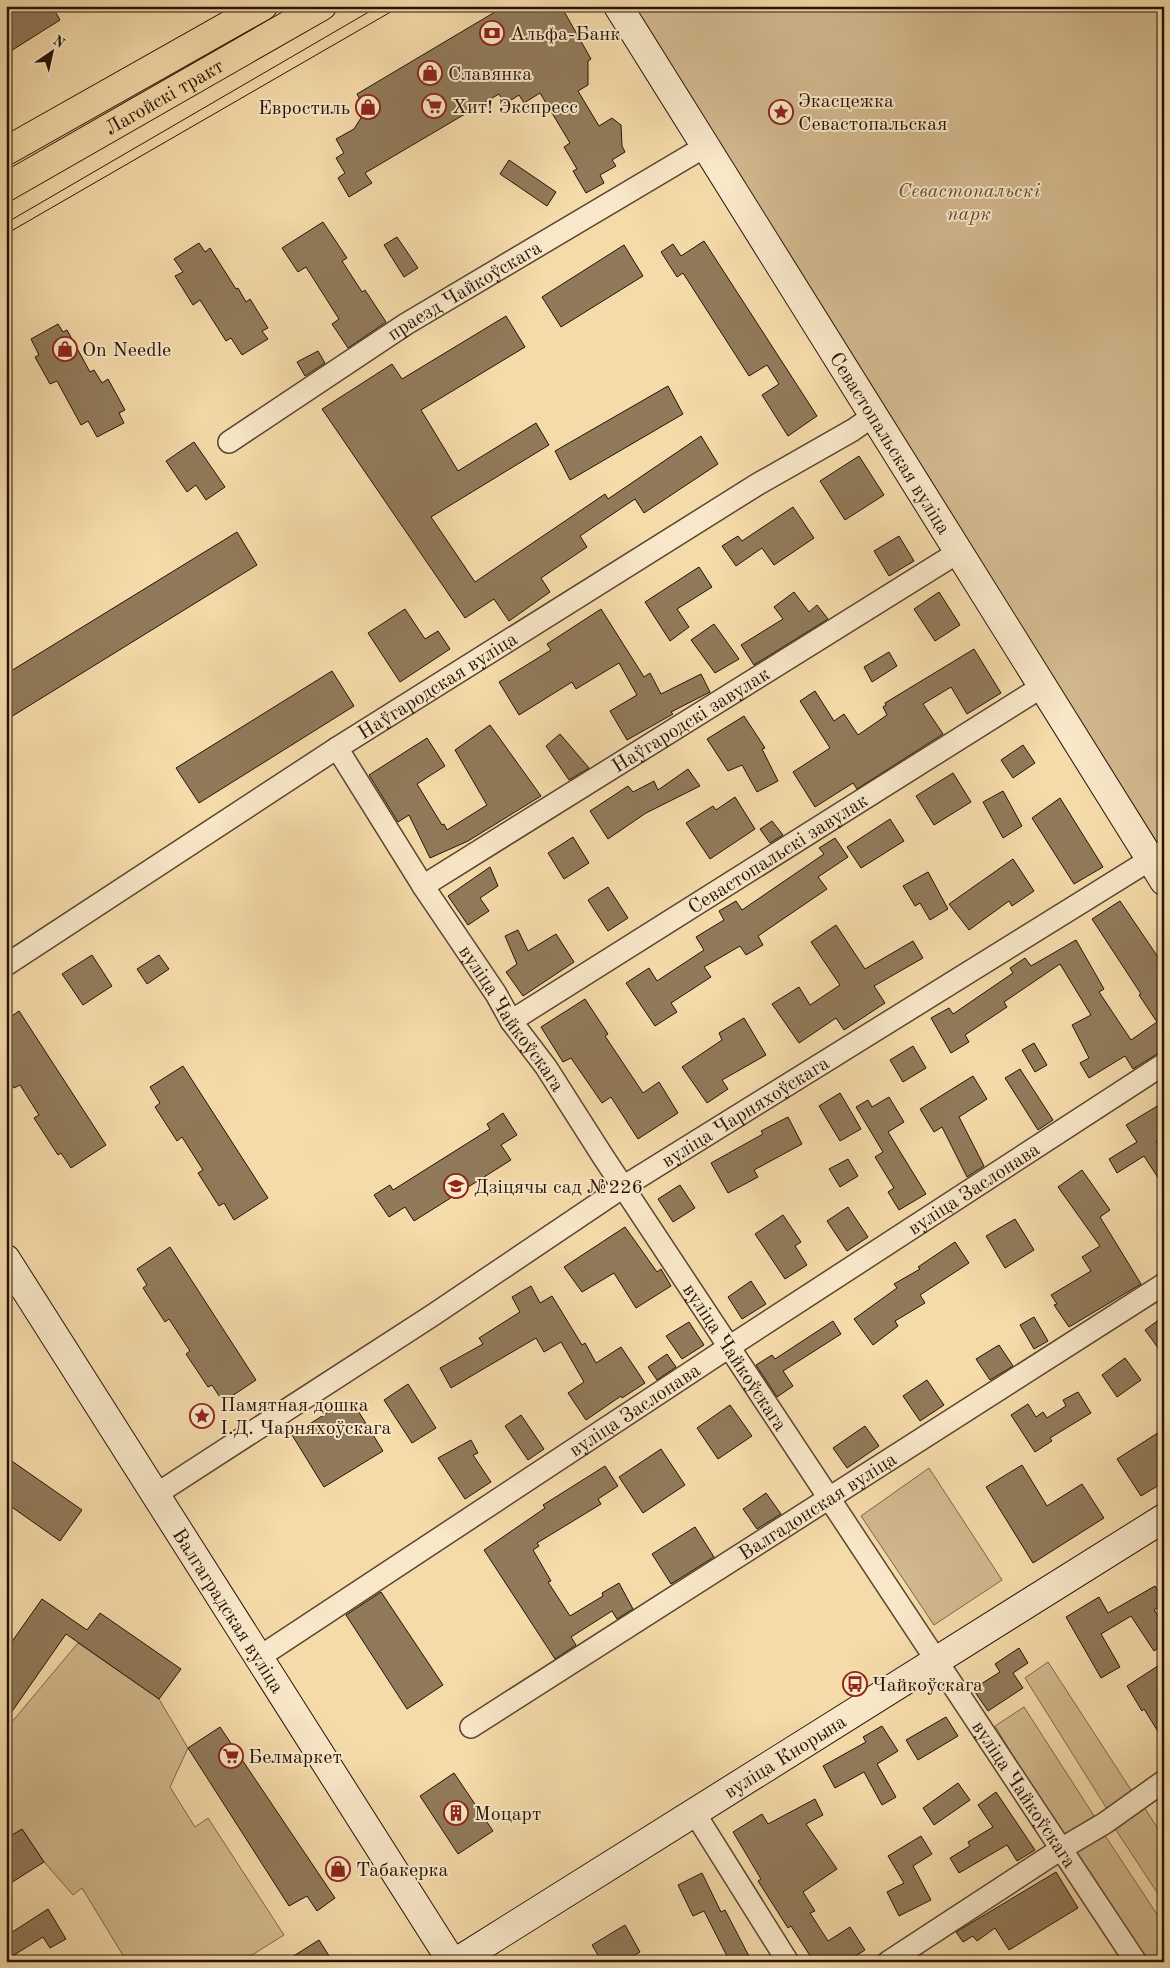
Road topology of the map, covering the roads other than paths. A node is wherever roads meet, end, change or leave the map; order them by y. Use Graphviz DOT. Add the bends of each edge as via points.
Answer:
graph roads {
  1 [pos="263,6"];
  2 [pos="322,6"];
  3 [pos="618,6"];
  4 [pos="706,146"];
  5 [pos="6,151"];
  6 [pos="6,187"];
  7 [pos="873,416"];
  8 [pos="229,442"];
  9 [pos="957,553"];
  10 [pos="1043,686"];
  11 [pos="337,748"];
  12 [pos="1159,864"];
  13 [pos="423,886"];
  14 [pos="6,964"];
  15 [pos="511,1021"];
  16 [pos="1164,1064"];
  17 [pos="623,1187"];
  18 [pos="6,1259"];
  19 [pos="1164,1284"];
  20 [pos="729,1347"];
  21 [pos="156,1495"];
  22 [pos="829,1498"];
  23 [pos="1164,1518"];
  24 [pos="258,1658"];
  25 [pos="937,1660"];
  26 [pos="471,1727"];
  27 [pos="1164,1781"];
  28 [pos="694,1812"];
  29 [pos="1061,1848"];
  30 [pos="452,1962"];
  31 [pos="456,1962"];
  32 [pos="788,1962"];
  33 [pos="888,1962"];
  34 [pos="1136,1962"];
  1 -- 5 [label="main road, Лагойскі тракт"];
  2 -- 6 [label="main road, Лагойскі тракт"];
  3 -- 4 [label="main road, Севастопальская вуліца"];
  4 -- 7 [label="main road, Севастопальская вуліца"];
  4 -- 8 [label="street, праезд Чайкоўскага" via="406,324"];
  7 -- 9 [label="main road, Севастопальская вуліца"];
  7 -- 11 [label="street, Наўгародская вуліца" via="758,484"];
  9 -- 10 [label="main road, Севастопальская вуліца"];
  9 -- 13 [label="street, Наўгародскі завулак"];
  10 -- 12 [label="main road, Севастопальская вуліца"];
  10 -- 15 [label="street, Севастопальскі завулак"];
  11 -- 13 [label="street, вуліца Чайкоўскага"];
  11 -- 14 [label="street, Наўгародская вуліца"];
  12 -- 17 [label="street, вуліца Чарняхоўскага"];
  13 -- 15 [label="street, вуліца Чайкоўскага"];
  15 -- 17 [label="street, вуліца Чайкоўскага" via="543,1063"];
  16 -- 20 [label="street, вуліца Заслонава"];
  17 -- 20 [label="street, вуліца Чайкоўскага"];
  17 -- 21 [label="street, вуліца Чарняхоўскага"];
  18 -- 21 [label="main road, Валгаградская вуліца"];
  19 -- 22 [label="street, Валгадонская вуліца"];
  20 -- 22 [label="street, вуліца Чайкоўскага"];
  20 -- 24 [label="street, вуліца Заслонава"];
  21 -- 24 [label="main road, Валгаградская вуліца"];
  22 -- 25 [label="street, вуліца Чайкоўскага"];
  22 -- 26 [label="street, Валгадонская вуліца"];
  23 -- 25 [label="main road, вуліца Кнорына"];
  24 -- 30 [label="main road, Валгаградская вуліца"];
  25 -- 28 [label="main road, вуліца Кнорына"];
  25 -- 29 [label="street, вуліца Чайкоўскага"];
  27 -- 29 [label="street" via="1105,1823"];
  28 -- 31 [label="main road, вуліца Кнорына"];
  28 -- 32 [label="street"];
  29 -- 33 [label="street"];
  29 -- 34 [label="street, вуліца Чайкоўскага"];
}
